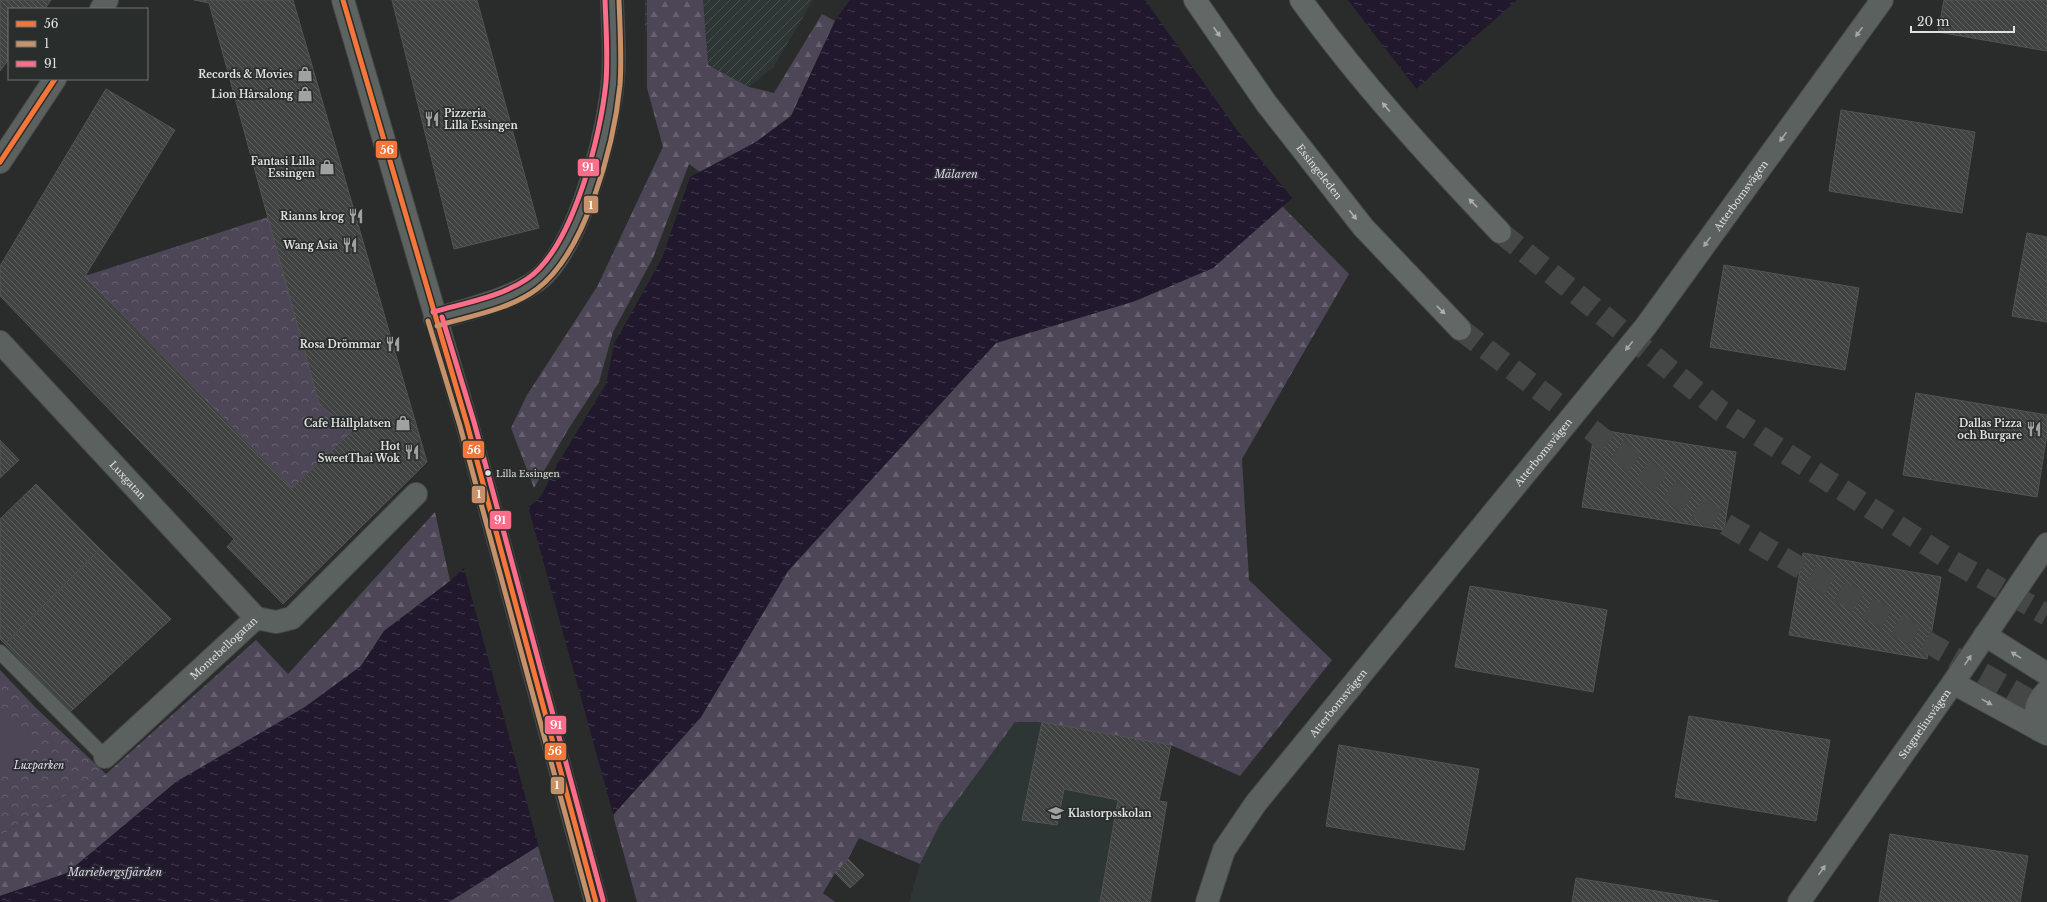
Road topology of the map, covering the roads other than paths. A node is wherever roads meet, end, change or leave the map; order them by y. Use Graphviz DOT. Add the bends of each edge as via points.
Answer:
graph roads {
  1 [pos="343,0"];
  2 [pos="612,0"];
  3 [pos="1195,0"];
  4 [pos="1301,0"];
  5 [pos="1882,0"];
  6 [pos="54,80"];
  7 [pos="0,162"];
  8 [pos="1500,232"];
  9 [pos="435,319"];
  10 [pos="1460,329"];
  11 [pos="0,342"];
  12 [pos="416,494"];
  13 [pos="2047,544"];
  14 [pos="256,618"];
  15 [pos="1985,635"];
  16 [pos="0,652"];
  17 [pos="2047,674"];
  18 [pos="1953,683"];
  19 [pos="2047,691"];
  20 [pos="2043,732"];
  21 [pos="105,757"];
  22 [pos="596,902"];
  23 [pos="1206,902"];
  24 [pos="1800,902"];
  1 -- 9 [label="street"];
  2 -- 9 [label="street" via="613,67 607,118 597,162 577,220 563,248 550,268 533,284 507,296"];
  3 -- 10 [label="highway, Essingeleden, one-way" via="1266,103 1363,227"];
  8 -- 4 [label="highway, one-way" via="1426,153 1332,43"];
  5 -- 23 [label="street, Atterbomsvägen, one-way" via="1646,326 1256,803 1224,850"];
  6 -- 7 [label="street"];
  9 -- 22 [label="street" via="467,424"];
  11 -- 14 [label="street, Luxgatan"];
  12 -- 14 [label="street, Montebellogatan" via="292,618 276,622"];
  13 -- 15 [label="street, Stagneliusvägen"];
  14 -- 21 [label="street, Montebellogatan"];
  17 -- 15 [label="street, one-way"];
  18 -- 15 [label="street, Stagneliusvägen, one-way"];
  16 -- 21 [label="lane"];
  18 -- 20 [label="street, one-way"];
  24 -- 18 [label="street, Stagneliusvägen, one-way"];
  19 -- 20 [label="street" via="2038,700 2035,714"];
}
